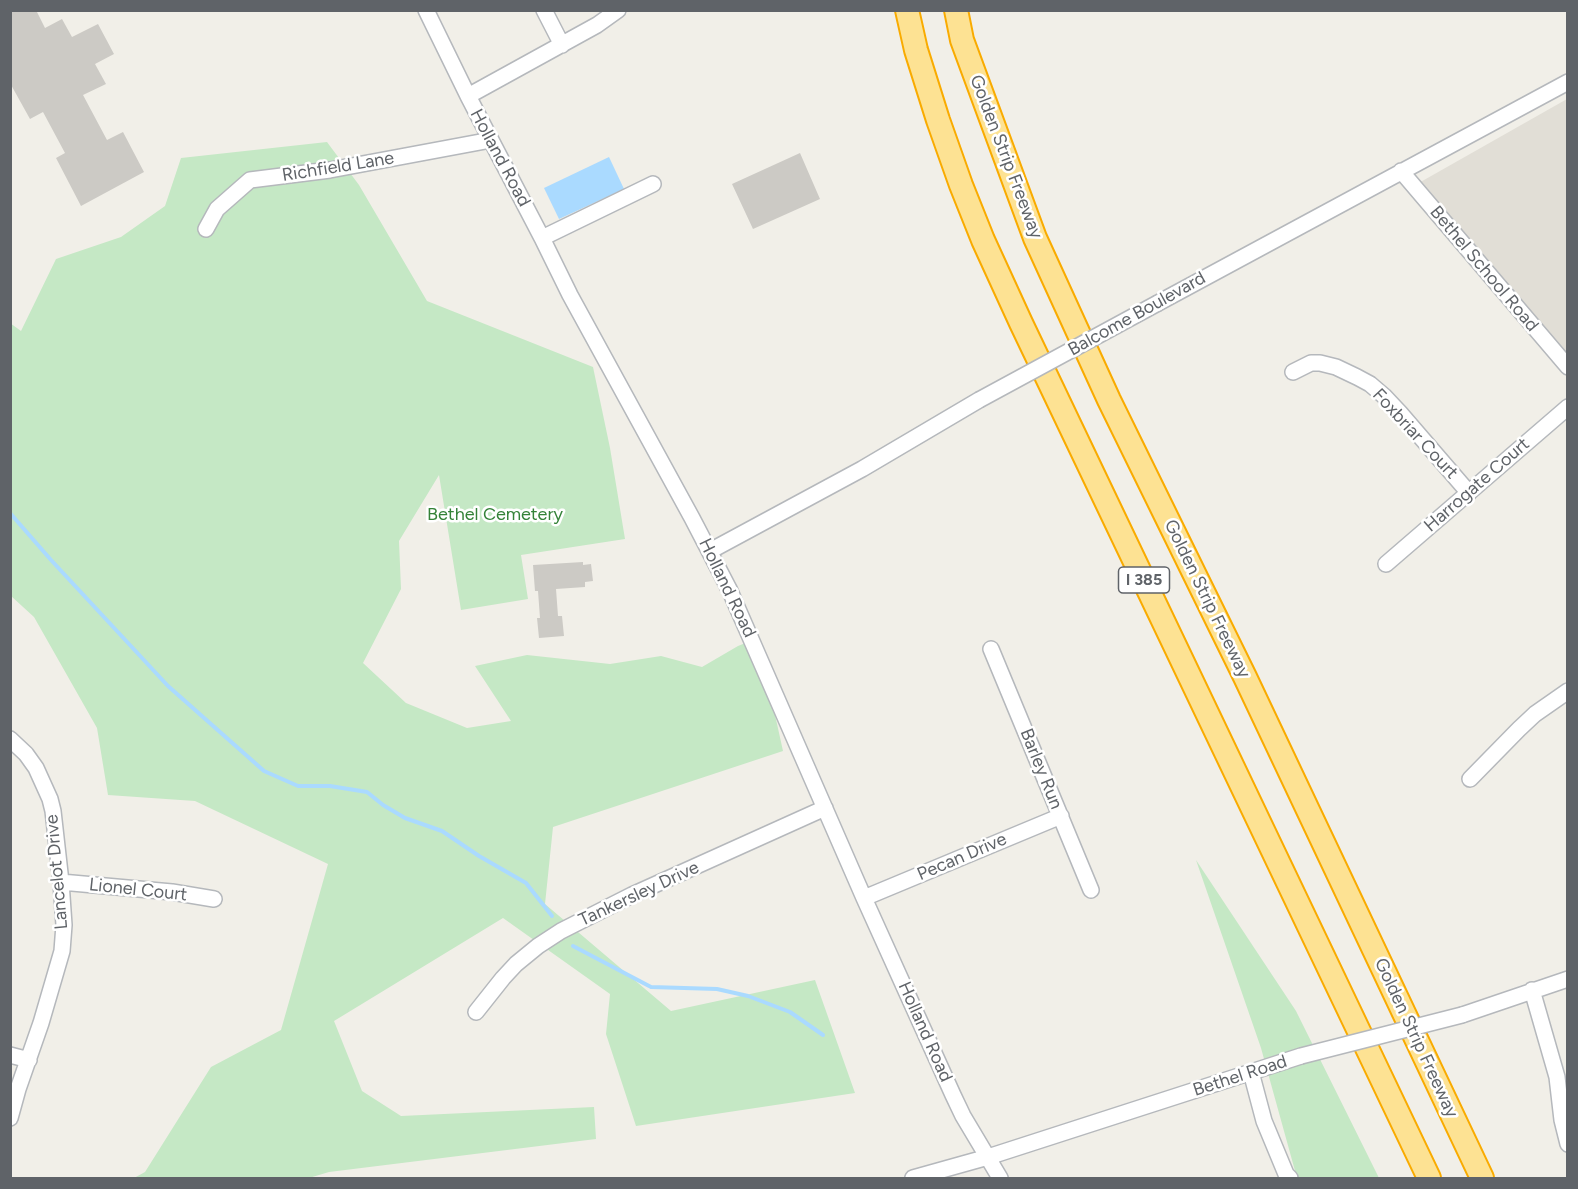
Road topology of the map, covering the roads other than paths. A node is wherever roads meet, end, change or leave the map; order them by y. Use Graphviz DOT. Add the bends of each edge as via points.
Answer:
graph roads {
  1 [pos="426,10"];
  2 [pos="544,10"];
  3 [pos="618,10"];
  4 [pos="907,10"];
  5 [pos="956,10"];
  6 [pos="562,45"];
  7 [pos="1568,82"];
  8 [pos="468,96"];
  9 [pos="491,140"];
  10 [pos="1401,171"];
  11 [pos="653,184"];
  12 [pos="206,229"];
  13 [pos="542,237"];
  14 [pos="1568,367"];
  15 [pos="1293,372"];
  16 [pos="1568,407"];
  17 [pos="1469,493"];
  18 [pos="710,551"];
  19 [pos="1386,564"];
  20 [pos="991,649"];
  21 [pos="1568,692"];
  22 [pos="10,739"];
  23 [pos="1470,779"];
  24 [pos="825,808"];
  25 [pos="1061,816"];
  26 [pos="62,882"];
  27 [pos="1091,890"];
  28 [pos="864,898"];
  29 [pos="214,899"];
  30 [pos="1568,979"];
  31 [pos="1532,990"];
  32 [pos="476,1012"];
  33 [pos="10,1055"];
  34 [pos="29,1060"];
  35 [pos="1251,1072"];
  36 [pos="10,1118"];
  37 [pos="1568,1144"];
  38 [pos="988,1157"];
  39 [pos="913,1179"];
  40 [pos="1000,1179"];
  41 [pos="1290,1179"];
  42 [pos="1429,1179"];
  43 [pos="1482,1179"];
  1 -- 8 [label="street, Holland Road"];
  2 -- 6 [label="street"];
  3 -- 6 [label="street"];
  4 -- 42 [label="highway, I 385" via="938,120 983,240"];
  5 -- 43 [label="highway, Golden Strip Freeway / I 385" via="962,40 1035,238"];
  6 -- 8 [label="street"];
  7 -- 10 [label="street, Balcome Boulevard"];
  8 -- 9 [label="street, Holland Road"];
  9 -- 12 [label="street, Richfield Lane" via="330,170 250,180 217,209"];
  9 -- 13 [label="street, Holland Road"];
  10 -- 14 [label="street, Bethel School Road"];
  10 -- 18 [label="street, Balcome Boulevard, bridge"];
  11 -- 13 [label="street"];
  13 -- 18 [label="street, Holland Road"];
  15 -- 17 [label="street, Foxbriar Court" via="1320,363 1370,384"];
  16 -- 17 [label="street, Harrogate Court"];
  17 -- 19 [label="street, Harrogate Court"];
  18 -- 24 [label="street, Holland Road"];
  20 -- 25 [label="street, Barley Run"];
  21 -- 23 [label="street" via="1535,714"];
  22 -- 26 [label="street, Lancelot Drive" via="36,768 50,800"];
  24 -- 28 [label="street, Holland Road"];
  24 -- 32 [label="street, Tankersley Drive" via="561,931 516,964"];
  25 -- 27 [label="street, Barley Run"];
  25 -- 28 [label="street, Pecan Drive"];
  26 -- 29 [label="street, Lionel Court"];
  26 -- 34 [label="street, Lancelot Drive" via="62,951"];
  28 -- 38 [label="street, Holland Road" via="963,1116"];
  30 -- 31 [label="street, Bethel Road"];
  31 -- 35 [label="street, Bethel Road, bridge" via="1462,1015"];
  31 -- 37 [label="street" via="1557,1077"];
  33 -- 34 [label="street"];
  34 -- 36 [label="street, Lancelot Drive"];
  35 -- 38 [label="street, Bethel Road"];
  35 -- 41 [label="street" via="1264,1121"];
  38 -- 39 [label="street, Bethel Road"];
  38 -- 40 [label="street, Holland Road"];
}
